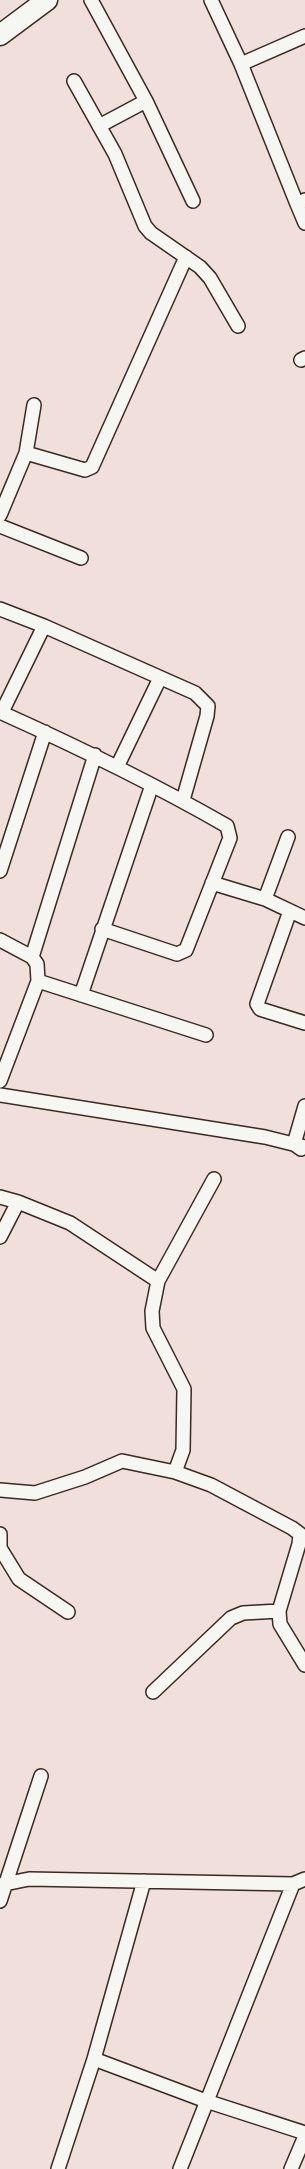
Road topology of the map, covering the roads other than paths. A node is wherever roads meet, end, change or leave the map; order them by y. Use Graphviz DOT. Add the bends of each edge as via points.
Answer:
graph roads {
  1 [pos="47,0"];
  2 [pos="92,0"];
  3 [pos="211,0"];
  4 [pos="0,35"];
  5 [pos="305,36"];
  6 [pos="241,64"];
  7 [pos="74,81"];
  8 [pos="146,101"];
  9 [pos="99,126"];
  10 [pos="193,201"];
  11 [pos="301,202"];
  12 [pos="305,223"];
  13 [pos="186,257"];
  14 [pos="238,326"];
  15 [pos="34,405"];
  16 [pos="26,453"];
  17 [pos="0,516"];
  18 [pos="0,526"];
  19 [pos="81,558"];
  20 [pos="0,609"];
  21 [pos="44,626"];
  22 [pos="160,678"];
  23 [pos="1,712"];
  24 [pos="44,732"];
  25 [pos="95,756"];
  26 [pos="117,767"];
  27 [pos="152,785"];
  28 [pos="183,800"];
  29 [pos="288,837"];
  30 [pos="0,871"];
  31 [pos="212,883"];
  32 [pos="265,899"];
  33 [pos="290,911"];
  34 [pos="305,918"];
  35 [pos="102,929"];
  36 [pos="0,940"];
  37 [pos="32,957"];
  38 [pos="38,981"];
  39 [pos="81,994"];
  40 [pos="305,1023"];
  41 [pos="206,1035"];
  42 [pos="0,1081"];
  43 [pos="0,1095"];
  44 [pos="305,1106"];
  45 [pos="300,1145"];
  46 [pos="305,1153"];
  47 [pos="214,1179"];
  48 [pos="0,1197"];
  49 [pos="18,1202"];
  50 [pos="0,1237"];
  51 [pos="158,1281"];
  52 [pos="175,1472"];
  53 [pos="0,1490"];
  54 [pos="0,1534"];
  55 [pos="0,1547"];
  56 [pos="280,1611"];
  57 [pos="68,1612"];
  58 [pos="305,1665"];
  59 [pos="153,1692"];
  60 [pos="41,1776"];
  61 [pos="305,1879"];
  62 [pos="144,1881"];
  63 [pos="3,1884"];
  64 [pos="293,1884"];
  65 [pos="0,1901"];
  66 [pos="94,2058"];
  67 [pos="206,2101"];
  68 [pos="305,2135"];
  69 [pos="58,2169"];
  70 [pos="180,2169"];
  71 [pos="291,2169"];
  1 -- 4 [label="main road"];
  2 -- 8 [label="street"];
  3 -- 6 [label="street"];
  5 -- 6 [label="street"];
  6 -- 11 [label="street"];
  7 -- 9 [label="street"];
  8 -- 9 [label="street"];
  8 -- 10 [label="street"];
  9 -- 13 [label="street" via="145,226"];
  11 -- 12 [label="street"];
  13 -- 14 [label="street" via="210,278"];
  13 -- 16 [label="street" via="92,467 84,470"];
  15 -- 16 [label="street"];
  16 -- 17 [label="street"];
  18 -- 19 [label="street"];
  20 -- 21 [label="street"];
  21 -- 22 [label="street"];
  21 -- 23 [label="street"];
  22 -- 26 [label="street"];
  22 -- 28 [label="street" via="194,693 208,706"];
  23 -- 24 [label="street"];
  24 -- 25 [label="street"];
  24 -- 30 [label="street"];
  25 -- 26 [label="street"];
  25 -- 37 [label="street"];
  26 -- 27 [label="street"];
  27 -- 28 [label="street"];
  27 -- 35 [label="street"];
  28 -- 31 [label="street" via="228,826 230,838"];
  29 -- 32 [label="street"];
  31 -- 32 [label="street"];
  31 -- 35 [label="street" via="186,950 181,954"];
  32 -- 33 [label="street"];
  33 -- 34 [label="street"];
  33 -- 40 [label="street" via="257,1004 260,1009"];
  35 -- 39 [label="street"];
  36 -- 37 [label="street"];
  37 -- 38 [label="street" via="37,964"];
  38 -- 39 [label="street"];
  38 -- 42 [label="street"];
  39 -- 41 [label="street"];
  43 -- 45 [label="street"];
  44 -- 45 [label="street"];
  45 -- 46 [label="street"];
  47 -- 51 [label="street"];
  48 -- 49 [label="street"];
  49 -- 50 [label="street"];
  49 -- 51 [label="street" via="70,1223"];
  51 -- 52 [label="street" via="152,1311 153,1328 184,1389 183,1450"];
  52 -- 53 [label="street" via="122,1461 85,1477 35,1493"];
  52 -- 56 [label="street" via="211,1485 300,1534 300,1544"];
  54 -- 55 [label="street"];
  55 -- 57 [label="street" via="19,1579"];
  56 -- 58 [label="street" via="280,1624"];
  56 -- 59 [label="street" via="243,1613 231,1618"];
  60 -- 63 [label="street"];
  61 -- 64 [label="street"];
  62 -- 63 [label="street" via="28,1878"];
  62 -- 64 [label="street"];
  62 -- 66 [label="street"];
  63 -- 65 [label="street"];
  64 -- 67 [label="street"];
  66 -- 67 [label="street"];
  66 -- 69 [label="street"];
  67 -- 68 [label="street"];
  67 -- 70 [label="street"];
  68 -- 71 [label="street"];
}
